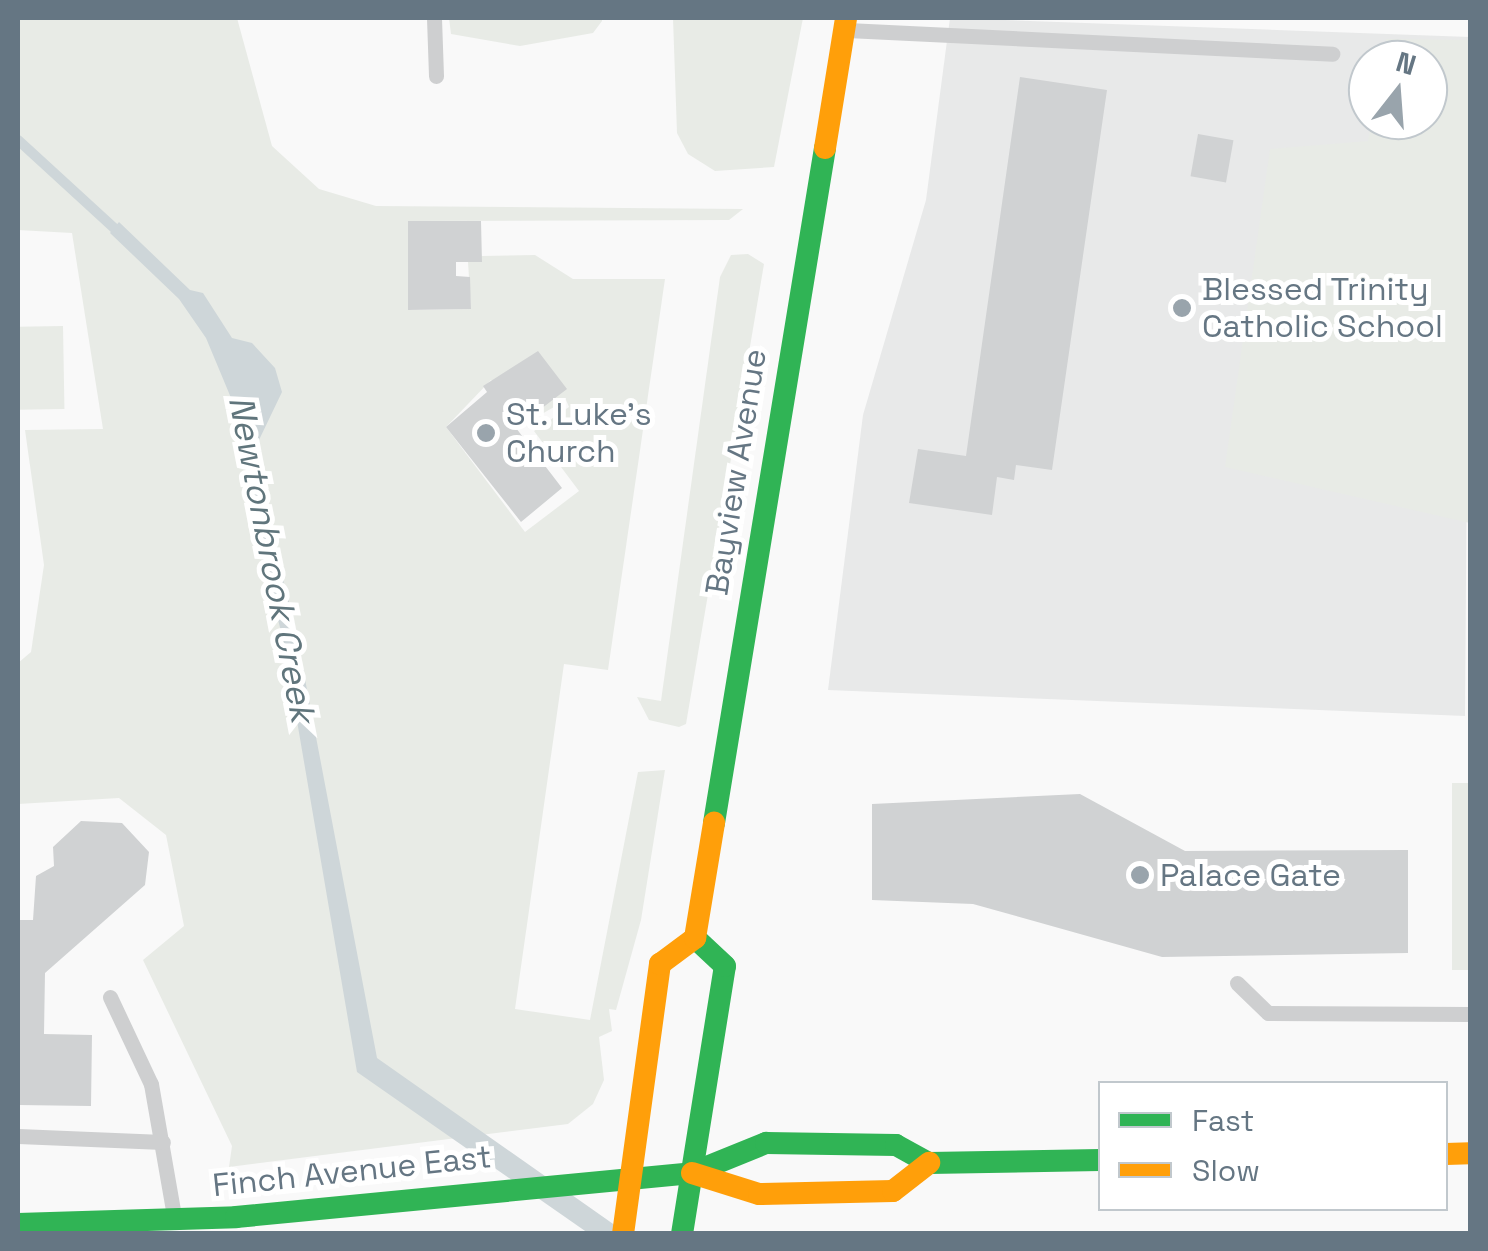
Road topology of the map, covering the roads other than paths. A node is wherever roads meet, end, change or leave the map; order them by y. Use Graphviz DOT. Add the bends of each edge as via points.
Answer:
graph roads {
  1 [pos="436,19"];
  2 [pos="844,24"];
  3 [pos="1332,54"];
  4 [pos="436,76"];
  5 [pos="694,938"];
  6 [pos="1236,983"];
  7 [pos="110,996"];
  8 [pos="1470,1014"];
  9 [pos="18,1136"];
  10 [pos="163,1142"];
  11 [pos="1098,1160"];
  12 [pos="930,1163"];
  13 [pos="692,1173"];
  14 [pos="630,1178"];
  15 [pos="175,1220"];
  16 [pos="18,1224"];
  17 [pos="277,1224"];
  18 [pos="623,1234"];
  19 [pos="682,1234"];
  1 -- 4 [label="lane"];
  2 -- 3 [label="lane"];
  2 -- 5 [label="main road, Bayview Avenue"];
  5 -- 13 [label="main road" via="725,966"];
  5 -- 14 [label="main road" via="660,964"];
  6 -- 8 [label="lane" via="1268,1014"];
  7 -- 10 [label="lane" via="152,1084"];
  9 -- 10 [label="lane"];
  10 -- 15 [label="lane"];
  11 -- 12 [label="main road, Finch Avenue East"];
  12 -- 13 [label="main road, Finch Avenue East" via="896,1145 766,1143"];
  12 -- 13 [label="main road, Finch Avenue East" via="893,1191 760,1194"];
  13 -- 14 [label="main road, Finch Avenue East"];
  13 -- 19 [label="main road"];
  14 -- 17 [label="main road, Finch Avenue East"];
  14 -- 18 [label="main road"];
  15 -- 16 [label="main road, Finch Avenue East"];
  15 -- 17 [label="main road, Finch Avenue East"];
}
